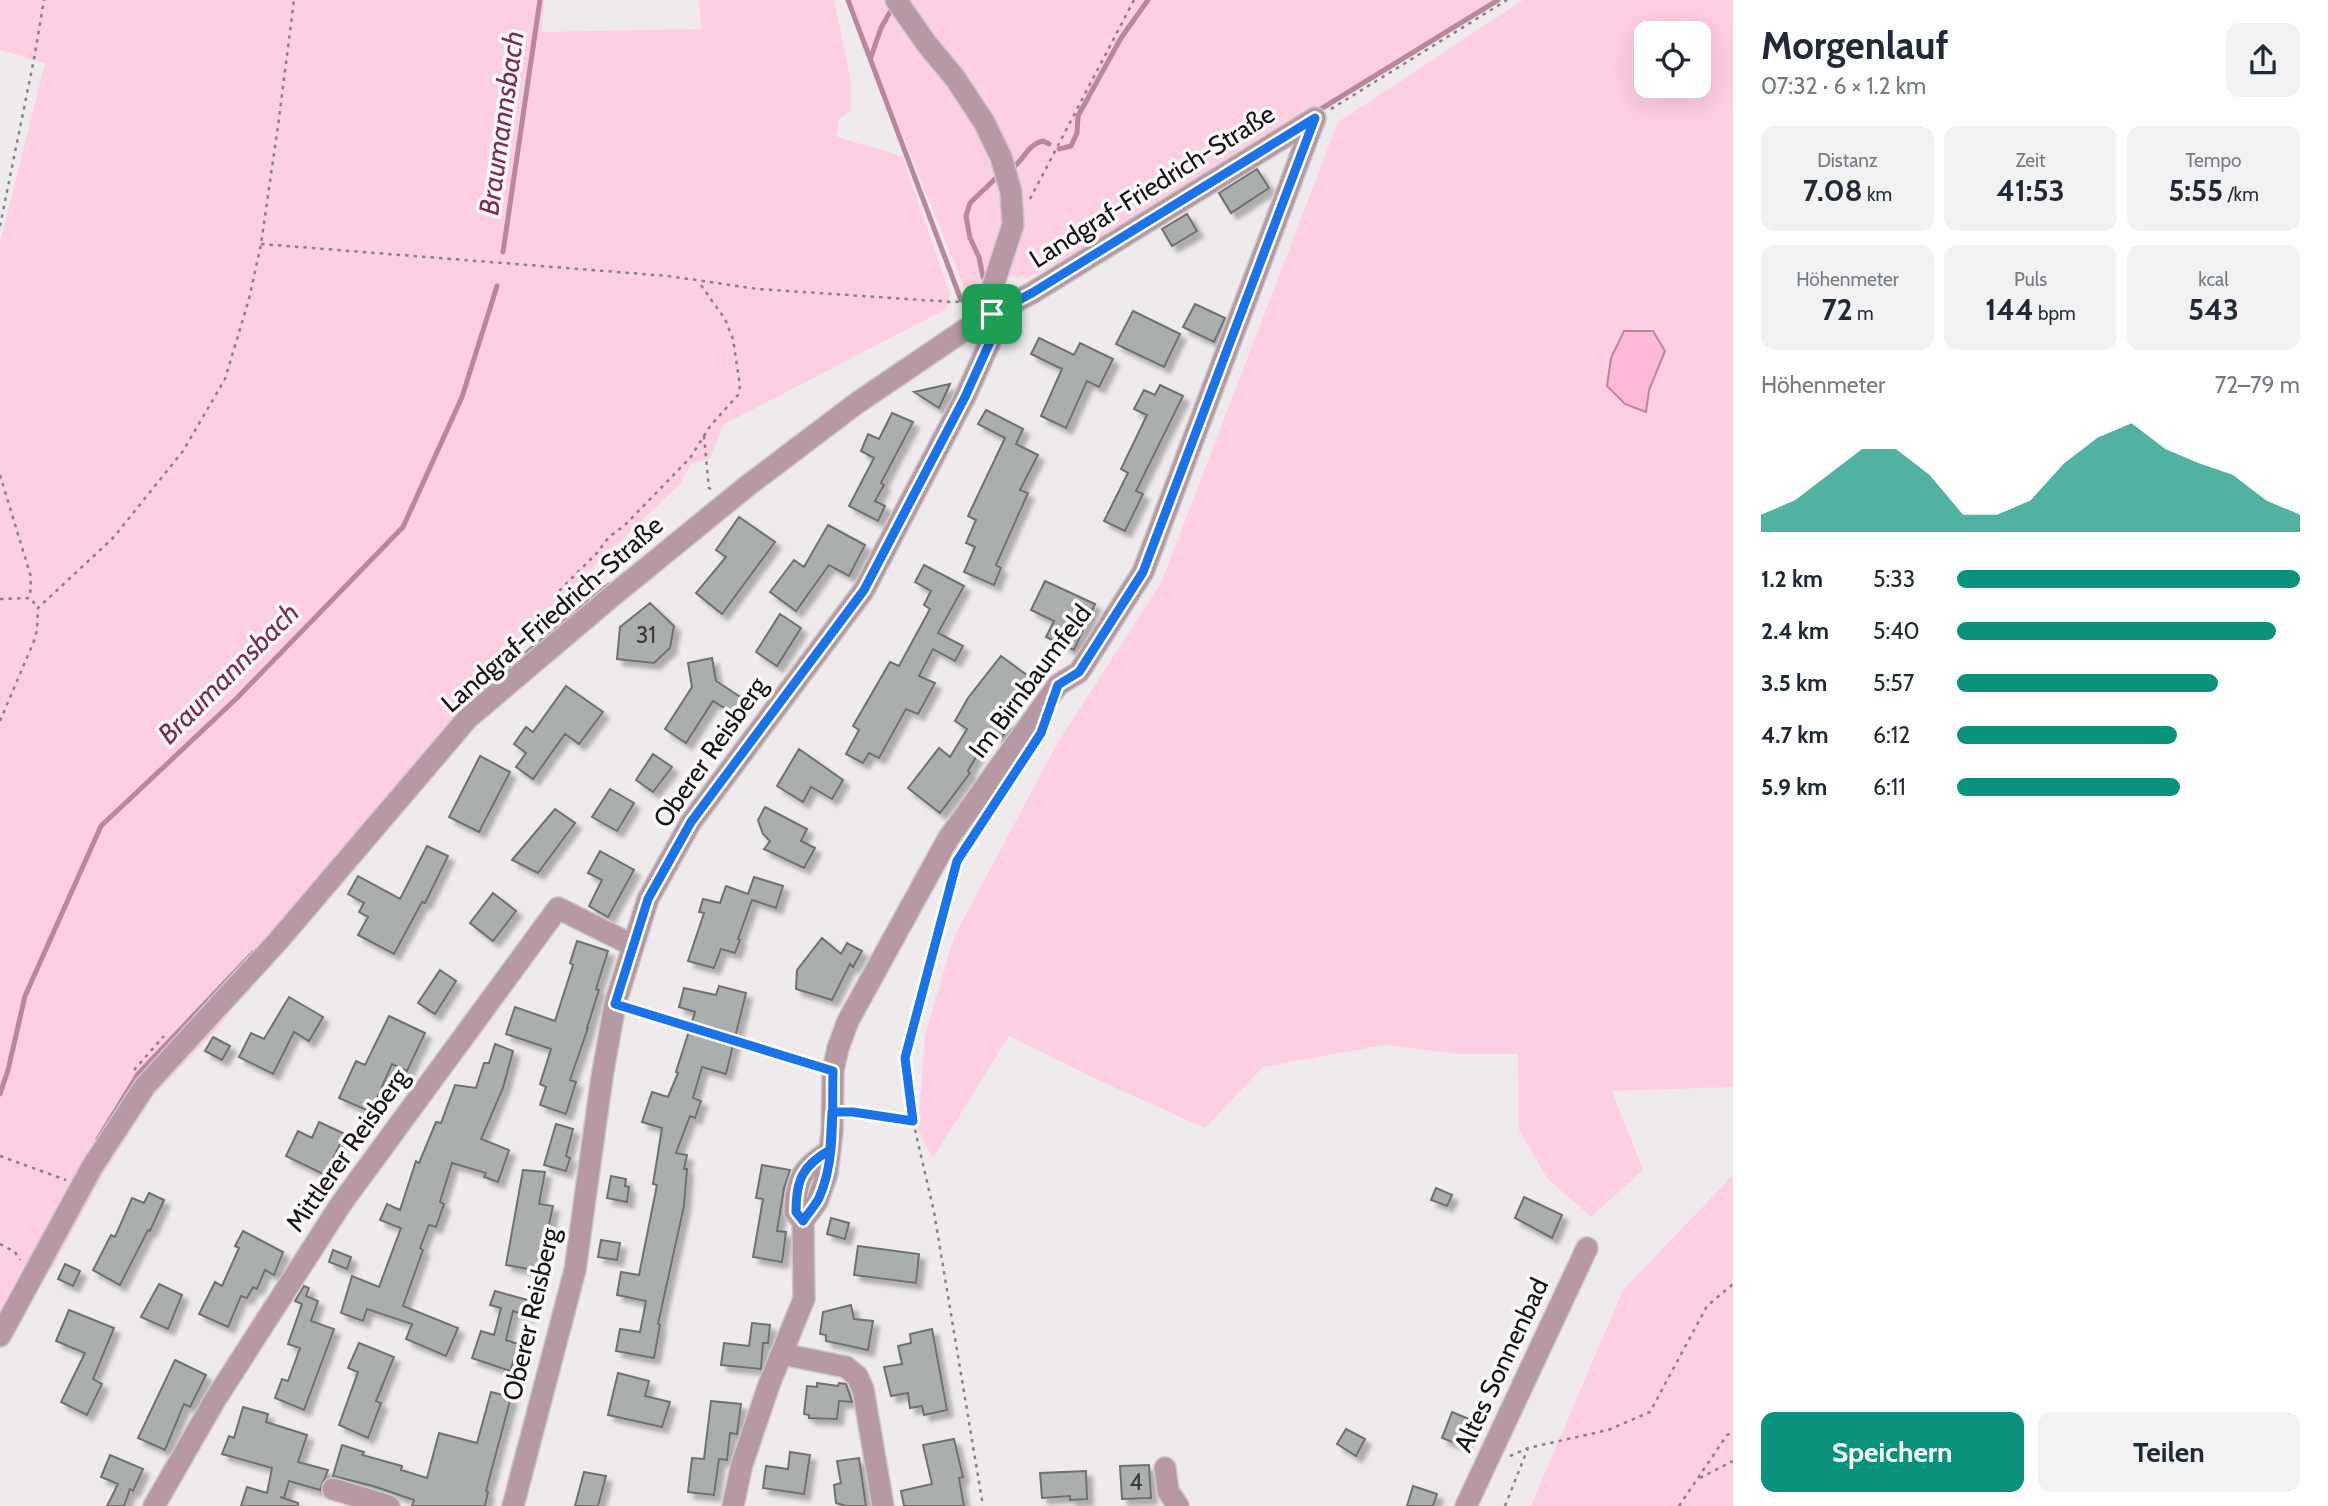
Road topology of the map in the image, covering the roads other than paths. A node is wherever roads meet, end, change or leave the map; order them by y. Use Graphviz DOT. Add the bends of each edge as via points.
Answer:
graph roads {
  1 [pos="896,0"];
  2 [pos="1315,118"];
  3 [pos="991,307"];
  4 [pos="632,945"];
  5 [pos="1587,1248"];
  6 [pos="0,1336"];
  7 [pos="782,1354"];
  8 [pos="1165,1468"];
  9 [pos="333,1489"];
  10 [pos="154,1506"];
  11 [pos="389,1506"];
  12 [pos="513,1506"];
  13 [pos="733,1506"];
  14 [pos="883,1506"];
  15 [pos="1178,1506"];
  16 [pos="1466,1506"];
  1 -- 3 [label="street, Oberer Reisberg" via="955,78 1001,158 1011,192 1013,225 996,272"];
  2 -- 3 [label="street, Landgraf-Friedrich-Straße" via="1032,293"];
  2 -- 7 [label="street, Im Birnbaumfeld" via="1143,572 1079,672 1058,685 948,839 848,1021 833,1071 830,1150 803,1170 799,1183 796,1212 803,1221 804,1299"];
  3 -- 4 [label="street, Oberer Reisberg" via="990,342 878,566 691,822 648,899"];
  3 -- 6 [label="street, Landgraf-Friedrich-Straße" via="746,487 468,718 278,941 145,1086 82,1186"];
  4 -- 10 [label="street, Mittlerer Reisberg" via="558,908 341,1203 215,1400"];
  4 -- 12 [label="street, Oberer Reisberg" via="615,1004 602,1077 575,1269"];
  5 -- 16 [label="street, Altes Sonnenbad"];
  7 -- 13 [label="street, Im Birnbaumfeld" via="742,1464"];
  7 -- 14 [label="street" via="846,1367 858,1376"];
  8 -- 15 [label="street" via="1168,1491"];
  9 -- 11 [label="street"];
}
